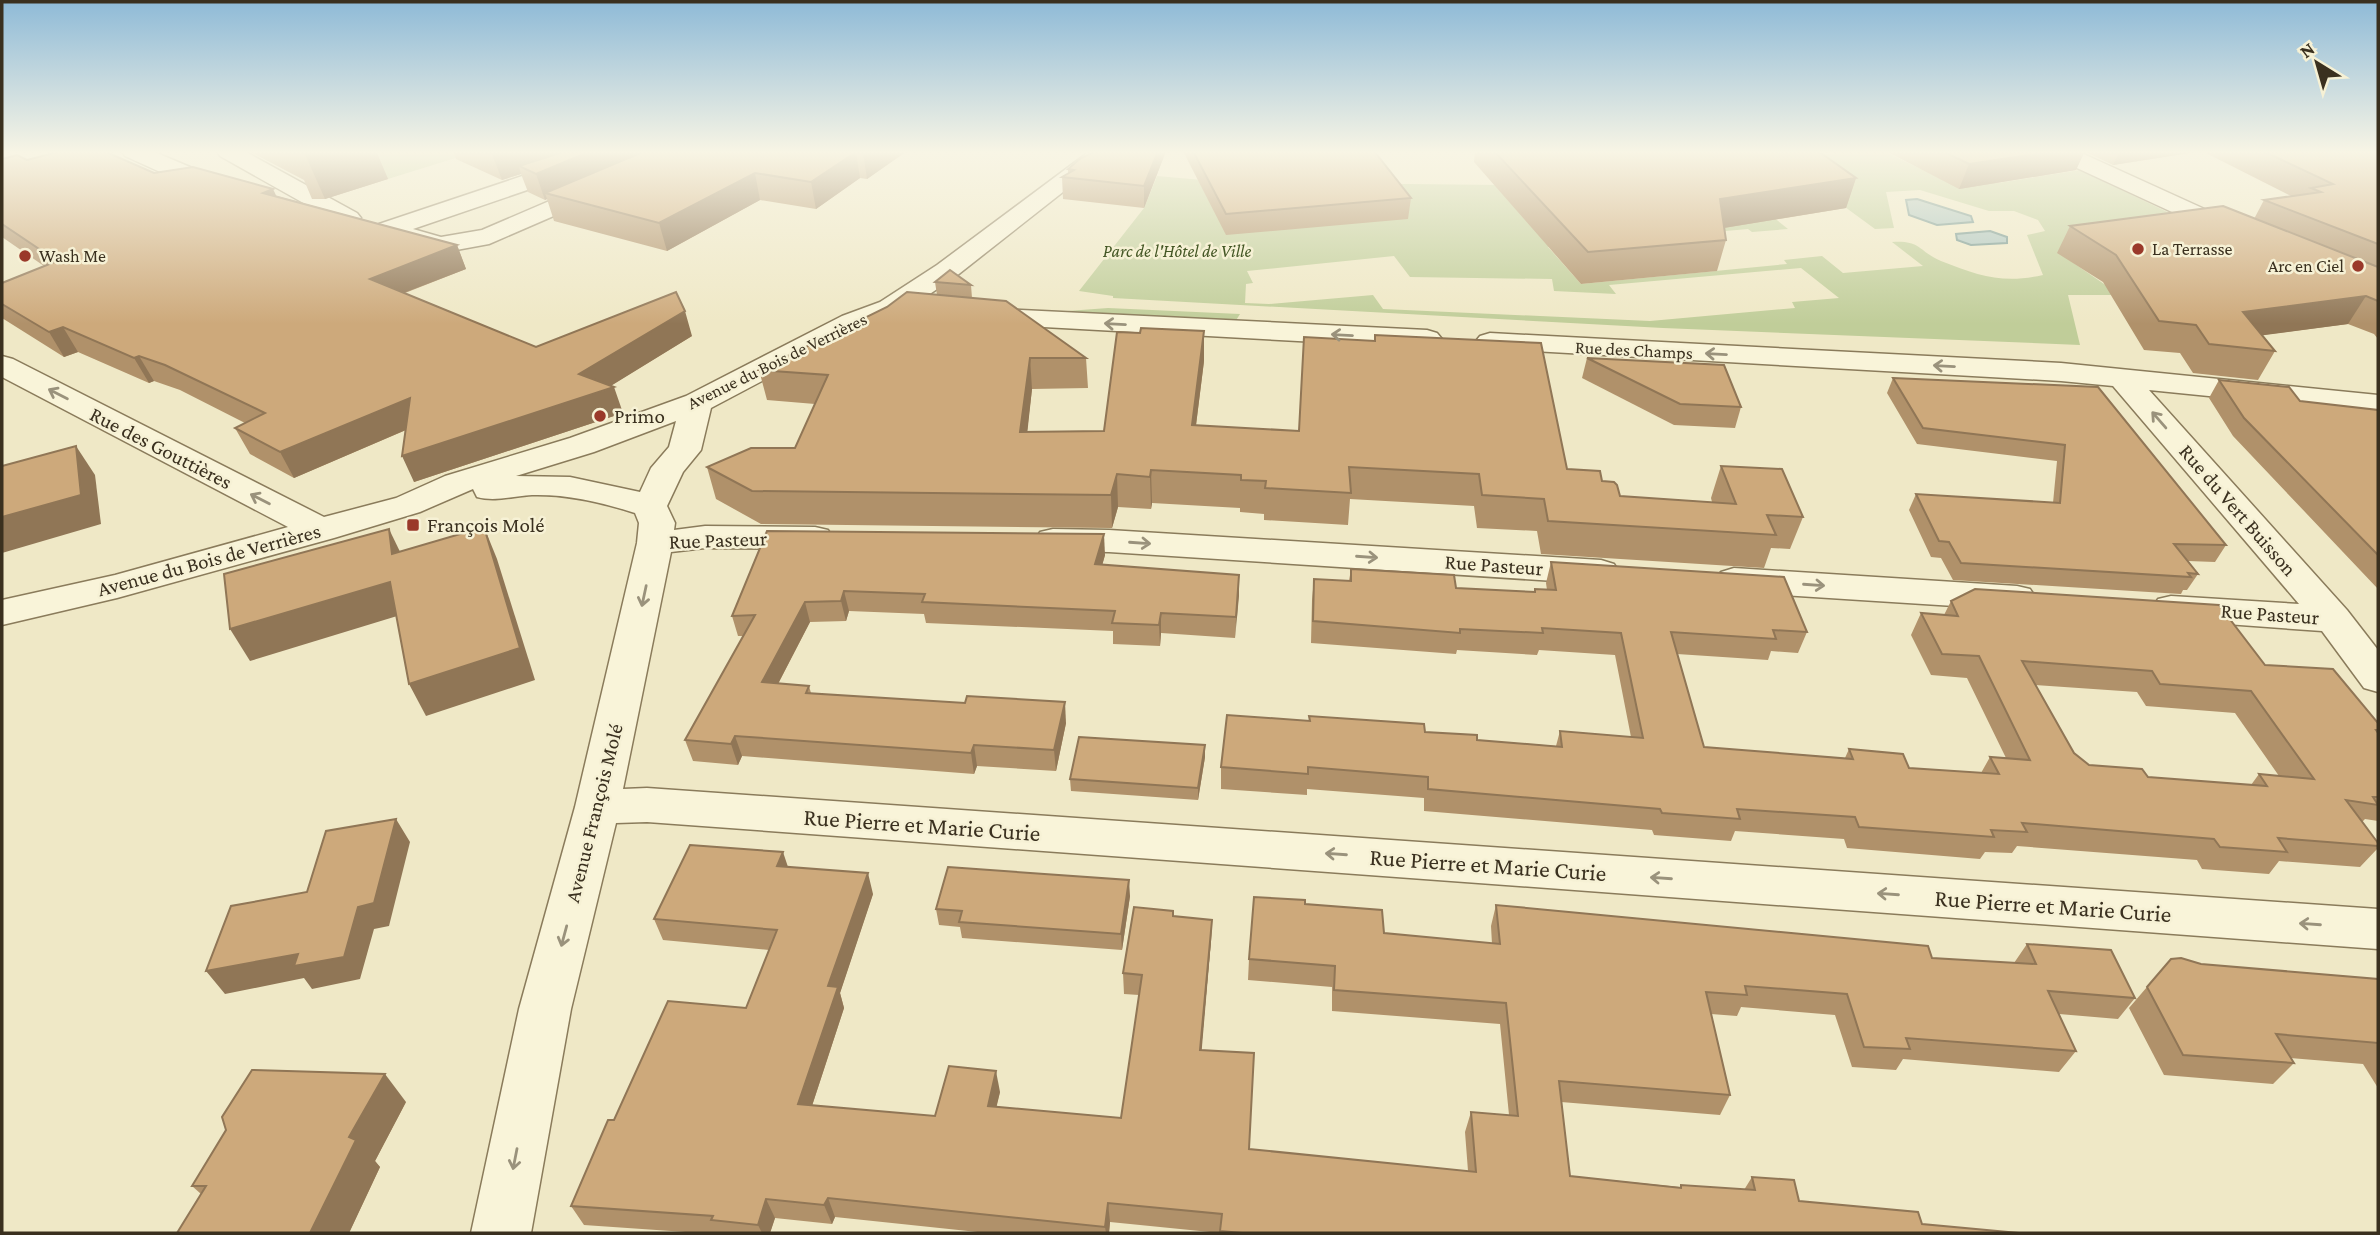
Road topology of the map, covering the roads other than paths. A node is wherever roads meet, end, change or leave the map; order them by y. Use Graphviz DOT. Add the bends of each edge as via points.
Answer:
graph roads {
  1 [pos="311,209"];
  2 [pos="331,209"];
  3 [pos="448,209"];
  4 [pos="552,209"];
  5 [pos="1028,209"];
  6 [pos="2185,209"];
  7 [pos="348,218"];
  8 [pos="388,229"];
  9 [pos="2262,244"];
  10 [pos="890,308"];
  11 [pos="2,365"];
  12 [pos="2121,377"];
  13 [pos="697,402"];
  14 [pos="2378,404"];
  15 [pos="638,424"];
  16 [pos="688,436"];
  17 [pos="582,445"];
  18 [pos="585,488"];
  19 [pos="414,503"];
  20 [pos="658,505"];
  21 [pos="321,530"];
  22 [pos="845,538"];
  23 [pos="1025,540"];
  24 [pos="1639,574"];
  25 [pos="1695,578"];
  26 [pos="2043,600"];
  27 [pos="2141,606"];
  28 [pos="2,612"];
  29 [pos="2333,619"];
  30 [pos="2378,678"];
  31 [pos="597,807"];
  32 [pos="2378,929"];
  33 [pos="501,1233"];
  1 -- 7 [label="street"];
  2 -- 7 [label="street"];
  3 -- 8 [label="street"];
  4 -- 8 [label="street" via="489,236 440,245"];
  5 -- 10 [label="street, Avenue du Bois de Verrières"];
  6 -- 9 [label="street"];
  7 -- 8 [label="street"];
  12 -- 10 [label="street, Rue des Champs, one-way"];
  10 -- 13 [label="street, Avenue du Bois de Verrières" via="832,332"];
  21 -- 11 [label="street, Rue des Gouttières, one-way"];
  12 -- 14 [label="street, Rue des Champs"];
  29 -- 12 [label="street, Rue du Vert Buisson, one-way"];
  13 -- 15 [label="street, Avenue du Bois de Verrières"];
  13 -- 16 [label="street, Avenue François Molé"];
  15 -- 16 [label="street" via="659,424"];
  15 -- 17 [label="street, Avenue du Bois de Verrières"];
  16 -- 20 [label="street, Avenue François Molé"];
  17 -- 18 [label="street" via="568,462"];
  17 -- 19 [label="street, Avenue du Bois de Verrières" via="457,483"];
  18 -- 19 [label="street, Avenue du Bois de Verrières" via="512,485"];
  18 -- 20 [label="street, Avenue du Bois de Verrières"];
  19 -- 21 [label="street, Avenue du Bois de Verrières"];
  20 -- 22 [label="street, Rue Pasteur" via="705,537"];
  20 -- 31 [label="street, Avenue François Molé, one-way"];
  21 -- 28 [label="street, Avenue du Bois de Verrières"];
  23 -- 24 [label="street, Rue Pasteur, one-way" via="1109,541"];
  25 -- 26 [label="street, one-way"];
  27 -- 29 [label="street, Rue Pasteur"];
  29 -- 30 [label="street, Rue du Vert Buisson"];
  32 -- 31 [label="street, Rue Pierre et Marie Curie, one-way" via="647,805"];
  31 -- 33 [label="street, Avenue François Molé, one-way" via="545,1009"];
}
